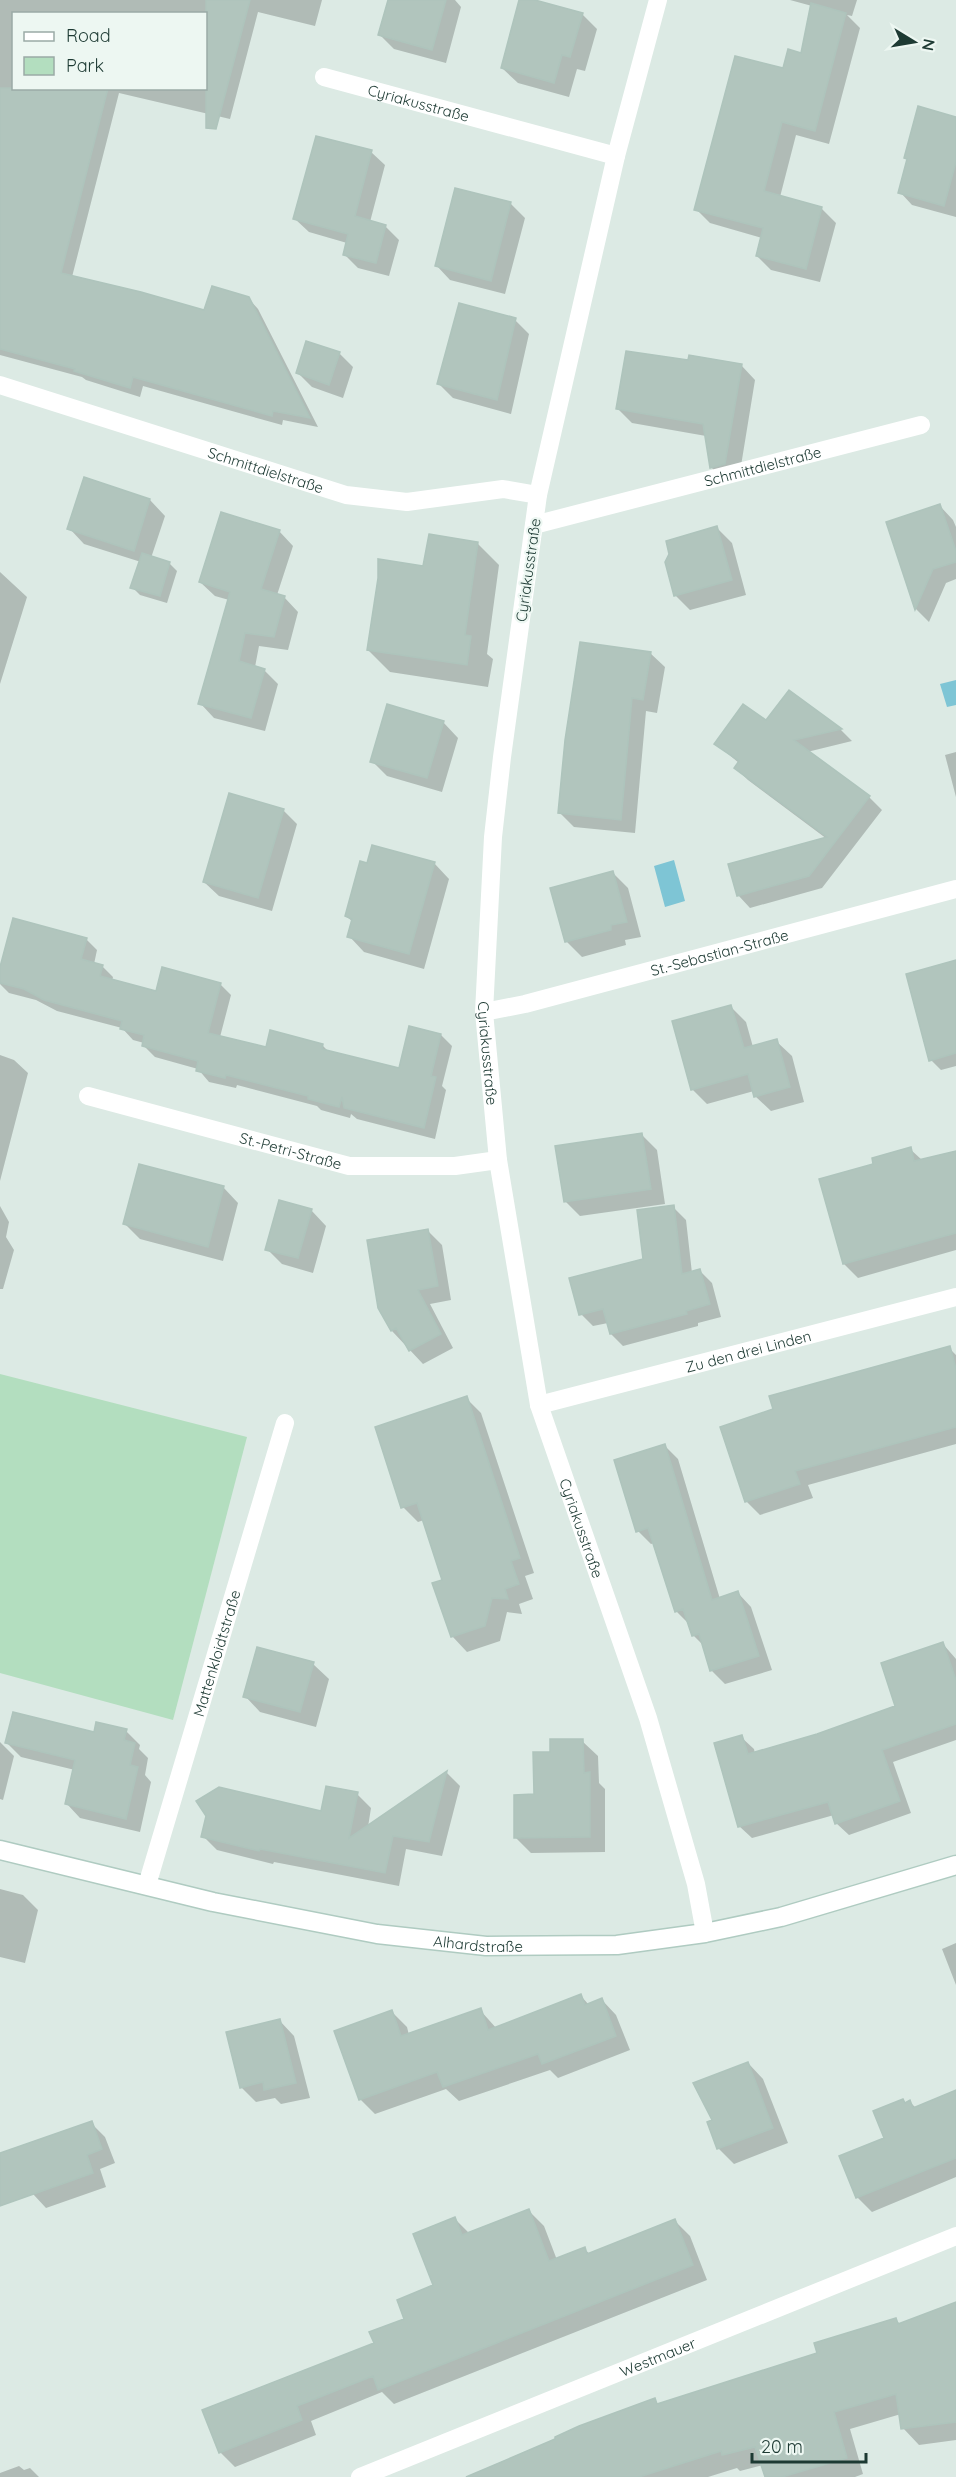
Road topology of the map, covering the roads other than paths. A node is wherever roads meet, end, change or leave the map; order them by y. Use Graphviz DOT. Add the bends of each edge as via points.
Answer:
graph roads {
  1 [pos="658,0"];
  2 [pos="324,77"];
  3 [pos="616,156"];
  4 [pos="0,385"];
  5 [pos="921,425"];
  6 [pos="538,495"];
  7 [pos="534,525"];
  8 [pos="956,889"];
  9 [pos="483,1012"];
  10 [pos="88,1096"];
  11 [pos="498,1160"];
  12 [pos="956,1297"];
  13 [pos="539,1405"];
  14 [pos="285,1423"];
  15 [pos="0,1850"];
  16 [pos="956,1865"];
  17 [pos="147,1885"];
  18 [pos="705,1933"];
  19 [pos="954,2242"];
  20 [pos="360,2477"];
  1 -- 3 [label="street, Cyriakusstraße"];
  2 -- 3 [label="street, Cyriakusstraße"];
  3 -- 6 [label="street, Cyriakusstraße"];
  4 -- 6 [label="street, Schmittdielstraße" via="346,495 407,502 503,489"];
  5 -- 7 [label="street, Schmittdielstraße"];
  6 -- 7 [label="street, Cyriakusstraße"];
  7 -- 9 [label="street, Cyriakusstraße" via="493,837"];
  8 -- 9 [label="street, St.-Sebastian-Straße"];
  9 -- 11 [label="street, Cyriakusstraße"];
  10 -- 11 [label="street, St.-Petri-Straße" via="349,1166 455,1166"];
  11 -- 13 [label="street, Cyriakusstraße"];
  12 -- 13 [label="street, Zu den drei Linden"];
  13 -- 18 [label="street, Cyriakusstraße" via="648,1718 696,1884"];
  14 -- 17 [label="street, Mattenkloidtstraße"];
  15 -- 17 [label="street, Alhardstraße"];
  16 -- 18 [label="street, Alhardstraße" via="782,1917"];
  17 -- 18 [label="street, Alhardstraße" via="377,1934 486,1946 617,1945"];
  19 -- 20 [label="street, Westmauer"];
}
